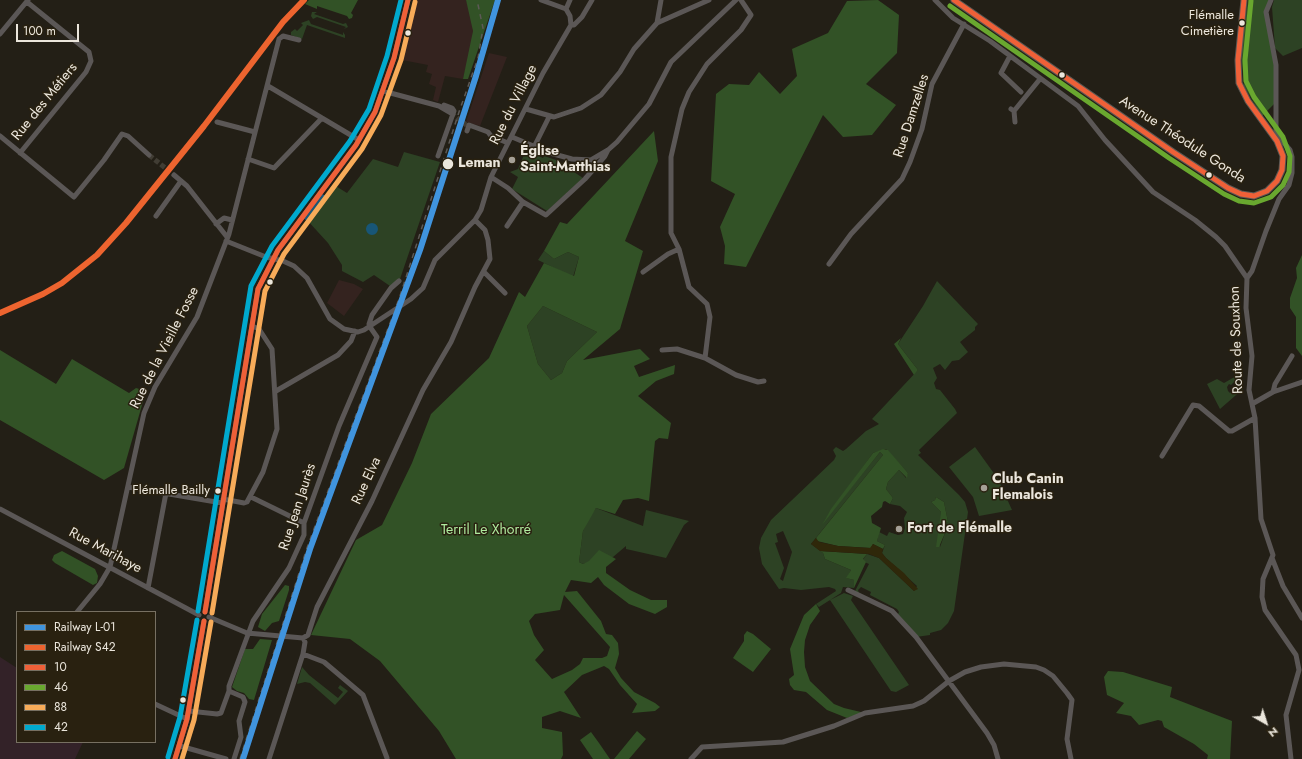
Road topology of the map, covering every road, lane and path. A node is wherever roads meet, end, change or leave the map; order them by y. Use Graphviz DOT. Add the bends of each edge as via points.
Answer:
graph roads {
  1 [pos="408,0"];
  2 [pos="541,0"];
  3 [pos="570,0"];
  4 [pos="592,0"];
  5 [pos="661,0"];
  6 [pos="709,0"];
  7 [pos="736,0"];
  8 [pos="741,0"];
  9 [pos="935,0"];
  10 [pos="954,0"];
  11 [pos="961,0"];
  12 [pos="1239,0"];
  13 [pos="1244,0"];
  14 [pos="1271,0"];
  15 [pos="27,1"];
  16 [pos="566,9"];
  17 [pos="657,23"];
  18 [pos="964,24"];
  19 [pos="571,25"];
  20 [pos="0,34"];
  21 [pos="299,40"];
  22 [pos="1010,56"];
  23 [pos="1040,79"];
  24 [pos="268,86"];
  25 [pos="383,92"];
  26 [pos="1021,92"];
  27 [pos="439,106"];
  28 [pos="526,109"];
  29 [pos="451,113"];
  30 [pos="549,116"];
  31 [pos="322,118"];
  32 [pos="217,122"];
  33 [pos="1015,122"];
  34 [pos="468,130"];
  35 [pos="255,132"];
  36 [pos="0,136"];
  37 [pos="512,137"];
  38 [pos="359,140"];
  39 [pos="508,143"];
  40 [pos="534,147"];
  41 [pos="608,150"];
  42 [pos="20,153"];
  43 [pos="149,155"];
  44 [pos="438,156"];
  45 [pos="248,159"];
  46 [pos="590,160"];
  47 [pos="594,168"];
  48 [pos="174,175"];
  49 [pos="491,177"];
  50 [pos="181,181"];
  51 [pos="523,202"];
  52 [pos="156,216"];
  53 [pos="232,220"];
  54 [pos="475,220"];
  55 [pos="216,224"];
  56 [pos="507,226"];
  57 [pos="227,239"];
  58 [pos="679,249"];
  59 [pos="274,260"];
  60 [pos="829,264"];
  61 [pos="484,272"];
  62 [pos="643,272"];
  63 [pos="1247,278"];
  64 [pos="399,281"];
  65 [pos="505,293"];
  66 [pos="252,326"];
  67 [pos="370,327"];
  68 [pos="355,331"];
  69 [pos="662,350"];
  70 [pos="1292,356"];
  71 [pos="704,358"];
  72 [pos="764,381"];
  73 [pos="1302,382"];
  74 [pos="276,391"];
  75 [pos="1274,392"];
  76 [pos="1252,404"];
  77 [pos="1255,418"];
  78 [pos="1162,456"];
  79 [pos="128,487"];
  80 [pos="166,494"];
  81 [pos="251,496"];
  82 [pos="223,501"];
  83 [pos="0,509"];
  84 [pos="304,523"];
  85 [pos="1272,558"];
  86 [pos="110,567"];
  87 [pos="148,588"];
  88 [pos="848,590"];
  89 [pos="78,611"];
  90 [pos="205,612"];
  91 [pos="199,615"];
  92 [pos="209,617"];
  93 [pos="1302,618"];
  94 [pos="204,621"];
  95 [pos="247,633"];
  96 [pos="303,638"];
  97 [pos="303,654"];
  98 [pos="949,681"];
  99 [pos="229,691"];
  100 [pos="156,704"];
  101 [pos="189,711"];
  102 [pos="187,719"];
  103 [pos="180,746"];
  104 [pos="387,758"];
  105 [pos="175,759"];
  106 [pos="226,759"];
  107 [pos="234,759"];
  108 [pos="269,759"];
  109 [pos="691,759"];
  110 [pos="998,759"];
  111 [pos="1071,759"];
  112 [pos="1291,759"];
  1 -- 25 [label="street"];
  2 -- 16 [label="street"];
  3 -- 16 [label="street"];
  4 -- 19 [label="street, Rue du Village" via="582,16"];
  5 -- 17 [label="street"];
  6 -- 17 [label="street"];
  7 -- 41 [label="street" via="671,62 649,104"];
  8 -- 58 [label="street" via="751,14 741,30 707,64 689,92 672,148 671,233"];
  9 -- 18 [label="street, Route de Souxhon" via="951,16"];
  10 -- 13 [label="main road, Avenue Théodule Gonda" via="1173,152 1235,192 1254,196 1267,191 1277,181 1282,170 1283,156 1277,141 1248,101 1239,83 1238,60"];
  11 -- 12 [label="main road, Avenue Théodule Gonda" via="1229,186 1252,192 1264,188 1274,178 1278,169 1278,157 1273,143 1244,104 1235,84 1233,61"];
  14 -- 63 [label="street" via="1266,12 1276,65 1276,134 1290,150 1292,172 1289,185 1279,199 1252,271"];
  15 -- 20 [label="street"];
  15 -- 42 [label="street, Rue des Métiers" via="89,52 92,61 86,72"];
  16 -- 19 [label="street"];
  17 -- 30 [label="street" via="634,49 620,72 601,95 581,108 559,116"];
  18 -- 22 [label="street, Route de Souxhon"];
  18 -- 60 [label="street, Rue Damzelles" via="932,84 922,129 902,179 851,234"];
  19 -- 28 [label="street, Rue du Village" via="543,73"];
  21 -- 24 [label="street, Rue de la Vieille Fosse" via="283,36 279,39"];
  22 -- 23 [label="street, Route de Souxhon"];
  22 -- 26 [label="street" via="1001,73"];
  23 -- 33 [label="street" via="1013,110"];
  23 -- 63 [label="street, Route de Souxhon" via="1079,106 1105,140 1153,192 1216,237"];
  24 -- 31 [label="street"];
  24 -- 35 [label="street, Rue de la Vieille Fosse"];
  25 -- 27 [label="street"];
  25 -- 38 [label="street"];
  27 -- 29 [label="street"];
  27 -- 44 [label="street" via="447,106 454,111"];
  28 -- 30 [label="street"];
  28 -- 37 [label="street, Rue du Village"];
  30 -- 40 [label="street"];
  31 -- 38 [label="street"];
  31 -- 45 [label="street" via="274,168"];
  32 -- 35 [label="street"];
  34 -- 39 [label="street"];
  35 -- 45 [label="street, Rue de la Vieille Fosse"];
  36 -- 42 [label="street"];
  37 -- 39 [label="street, Rue du Village"];
  37 -- 40 [label="street"];
  38 -- 59 [label="street" via="278,250"];
  39 -- 49 [label="street, Rue du Village"];
  40 -- 46 [label="street" via="572,159"];
  41 -- 46 [label="street"];
  41 -- 47 [label="street"];
  42 -- 43 [label="street" via="74,197 122,134 132,139"];
  45 -- 53 [label="street, Rue de la Vieille Fosse"];
  46 -- 47 [label="street"];
  47 -- 51 [label="street" via="546,215"];
  48 -- 50 [label="street"];
  49 -- 51 [label="street"];
  49 -- 54 [label="street, Rue du Village" via="481,210"];
  50 -- 52 [label="street"];
  50 -- 55 [label="street"];
  51 -- 56 [label="street"];
  53 -- 55 [label="street" via="224,218"];
  53 -- 57 [label="street, Rue de la Vieille Fosse"];
  54 -- 61 [label="street, Rue Elva" via="485,230 490,247 490,259"];
  54 -- 67 [label="street, Rue du Village" via="435,260 420,292"];
  55 -- 57 [label="street"];
  57 -- 59 [label="street"];
  57 -- 79 [label="street, Rue de la Vieille Fosse" via="196,317 144,413"];
  58 -- 62 [label="street"];
  58 -- 71 [label="street" via="689,286 701,297 709,310"];
  59 -- 66 [label="street" via="258,289"];
  59 -- 68 [label="street" via="283,261 300,271 307,278 332,322 344,329"];
  61 -- 65 [label="street"];
  61 -- 96 [label="street, Rue Elva" via="451,342 423,390 372,501 317,608 308,635"];
  63 -- 76 [label="street, Route de Souxhon" via="1246,308 1252,356 1249,390"];
  64 -- 67 [label="street" via="372,315"];
  66 -- 74 [label="street" via="259,329 272,349"];
  66 -- 82 [label="street"];
  67 -- 68 [label="street, Rue du Village"];
  67 -- 84 [label="street, Rue Jean Jaurès" via="377,337 339,426"];
  68 -- 74 [label="street" via="352,341 338,355"];
  69 -- 71 [label="street" via="677,349"];
  70 -- 75 [label="street" via="1275,384"];
  71 -- 72 [label="street" via="736,374 758,382"];
  73 -- 75 [label="street"];
  74 -- 81 [label="street" via="276,436"];
  75 -- 76 [label="street"];
  76 -- 77 [label="street, Route de Souxhon"];
  77 -- 78 [label="street" via="1229,431 1200,406 1194,405"];
  77 -- 85 [label="street, Route de Souxhon" via="1261,519"];
  79 -- 80 [label="street"];
  79 -- 86 [label="street, Rue de la Vieille Fosse"];
  80 -- 82 [label="street"];
  80 -- 87 [label="street"];
  81 -- 82 [label="street" via="244,503"];
  81 -- 84 [label="street"];
  82 -- 90 [label="street"];
  83 -- 86 [label="street, Rue Marihaye"];
  84 -- 95 [label="street, Rue Jean Jaurès" via="304,535 296,555"];
  85 -- 93 [label="street, Route de Souxhon" via="1283,586"];
  85 -- 112 [label="street" via="1263,580 1262,597 1265,610 1296,655 1299,670 1286,715"];
  86 -- 87 [label="street, Rue Marihaye"];
  86 -- 89 [label="street, Rue de la Vieille Fosse"];
  87 -- 91 [label="street, Rue Marihaye"];
  88 -- 98 [label="street" via="898,616"];
  90 -- 91 [label="street"];
  90 -- 92 [label="street"];
  91 -- 94 [label="street"];
  92 -- 94 [label="street"];
  92 -- 95 [label="street"];
  94 -- 101 [label="street"];
  95 -- 96 [label="street"];
  95 -- 99 [label="street, Rue Jean Jaurès"];
  96 -- 97 [label="street, Rue Elva"];
  97 -- 104 [label="street" via="321,660 363,695"];
  97 -- 108 [label="street, Rue Elva"];
  98 -- 109 [label="street" via="924,701 913,706 865,713 786,742 700,747"];
  98 -- 110 [label="street" via="987,733"];
  98 -- 111 [label="street" via="981,667 1004,664 1036,667 1048,672 1072,700 1067,739"];
  99 -- 101 [label="street, Rue Jean Jaurès" via="222,713"];
  99 -- 107 [label="street" via="243,697 245,702 238,721 241,737"];
  100 -- 102 [label="street"];
  101 -- 102 [label="street"];
  102 -- 103 [label="street"];
  103 -- 105 [label="street"];
  103 -- 106 [label="street"];
}
